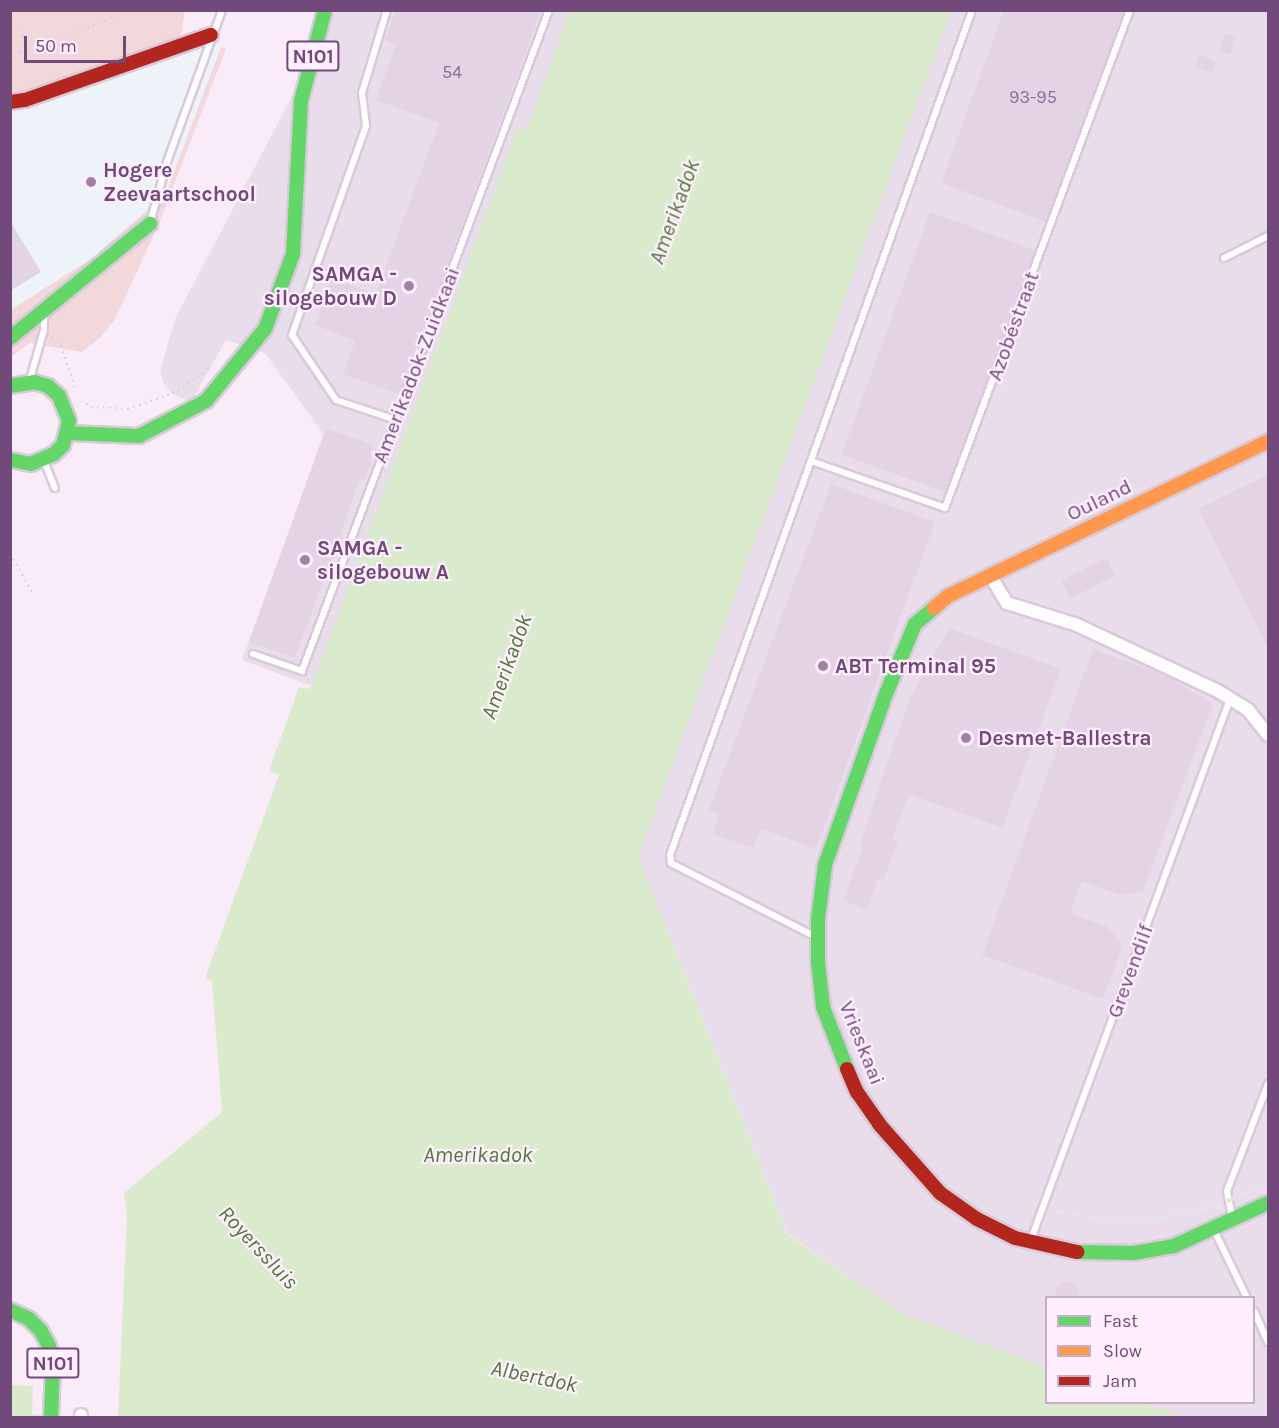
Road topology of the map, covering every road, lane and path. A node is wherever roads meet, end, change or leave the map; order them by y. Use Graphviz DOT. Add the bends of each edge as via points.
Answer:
graph roads {
  1 [pos="222,10"];
  2 [pos="325,10"];
  3 [pos="387,10"];
  4 [pos="549,10"];
  5 [pos="972,10"];
  6 [pos="1130,10"];
  7 [pos="129,11"];
  8 [pos="10,26"];
  9 [pos="211,35"];
  10 [pos="25,40"];
  11 [pos="10,59"];
  12 [pos="10,102"];
  13 [pos="150,224"];
  14 [pos="1269,237"];
  15 [pos="1224,258"];
  16 [pos="44,312"];
  17 [pos="44,330"];
  18 [pos="10,338"];
  19 [pos="213,367"];
  20 [pos="30,382"];
  21 [pos="10,386"];
  22 [pos="396,420"];
  23 [pos="68,433"];
  24 [pos="1269,441"];
  25 [pos="10,460"];
  26 [pos="44,461"];
  27 [pos="811,461"];
  28 [pos="55,488"];
  29 [pos="10,554"];
  30 [pos="990,575"];
  31 [pos="32,592"];
  32 [pos="948,596"];
  33 [pos="253,654"];
  34 [pos="1230,699"];
  35 [pos="1269,735"];
  36 [pos="818,938"];
  37 [pos="1269,1084"];
  38 [pos="1269,1203"];
  39 [pos="1233,1220"];
  40 [pos="1214,1230"];
  41 [pos="1030,1242"];
  42 [pos="1246,1296"];
  43 [pos="10,1310"];
  44 [pos="1255,1313"];
  45 [pos="1269,1342"];
  46 [pos="51,1416"];
  1 -- 9 [label="lane"];
  2 -- 23 [label="street, N101" via="301,101 293,254 266,329 206,401 139,436"];
  3 -- 22 [label="lane" via="362,93 366,126 292,335 336,400"];
  4 -- 22 [label="lane, Amerikadok-Zuidkaai"];
  5 -- 27 [label="lane"];
  6 -- 27 [label="lane, Azobéstraat" via="945,508"];
  7 -- 10 [label="path" via="71,35"];
  8 -- 10 [label="path" via="20,30"];
  9 -- 12 [label="street"];
  9 -- 13 [label="lane"];
  10 -- 11 [label="path" via="21,53"];
  13 -- 16 [label="street"];
  14 -- 15 [label="lane"];
  16 -- 17 [label="lane"];
  16 -- 18 [label="street"];
  17 -- 19 [label="path" via="61,346 78,399 91,407 128,409 178,391"];
  17 -- 20 [label="lane"];
  20 -- 21 [label="street"];
  20 -- 23 [label="street" via="48,386 59,396 66,408"];
  22 -- 33 [label="lane, Amerikadok-Zuidkaai" via="302,671"];
  23 -- 26 [label="street" via="54,454"];
  24 -- 30 [label="street, Ouland"];
  25 -- 26 [label="street" via="31,464"];
  26 -- 28 [label="lane"];
  27 -- 36 [label="lane" via="670,855 671,863"];
  29 -- 31 [label="path"];
  30 -- 32 [label="street, Ouland"];
  30 -- 34 [label="street" via="1006,603 1077,625"];
  32 -- 36 [label="street, Vrieskaai" via="915,624 886,694 825,865"];
  34 -- 35 [label="street" via="1248,710"];
  34 -- 41 [label="lane, Grevendilf"];
  36 -- 41 [label="street, Vrieskaai" via="823,1007 857,1092 940,1193 976,1219"];
  37 -- 39 [label="lane" via="1227,1191"];
  38 -- 39 [label="street, Vrieskaai"];
  39 -- 40 [label="street, Vrieskaai"];
  40 -- 41 [label="street, Vrieskaai" via="1174,1246 1134,1253 1091,1254"];
  40 -- 42 [label="lane"];
  43 -- 46 [label="street, N101" via="29,1319 49,1346 53,1364"];
  44 -- 45 [label="lane"];
}
